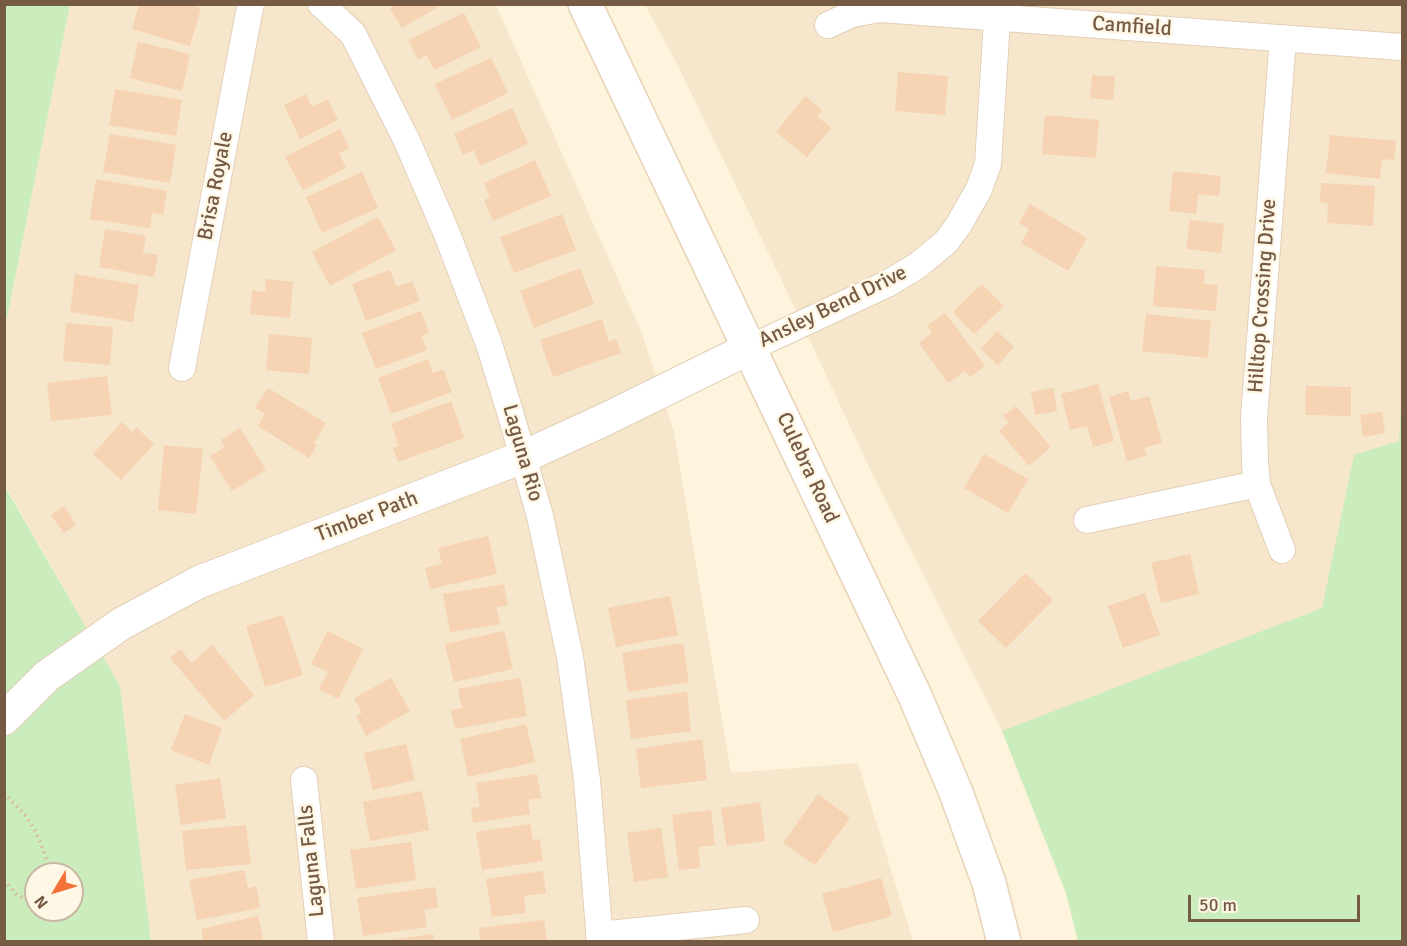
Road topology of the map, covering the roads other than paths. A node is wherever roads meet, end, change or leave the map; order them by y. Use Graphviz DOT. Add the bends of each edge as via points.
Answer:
graph roads {
  1 [pos="251,4"];
  2 [pos="321,4"];
  3 [pos="585,4"];
  4 [pos="998,11"];
  5 [pos="828,25"];
  6 [pos="1283,38"];
  7 [pos="1402,47"];
  8 [pos="750,348"];
  9 [pos="182,368"];
  10 [pos="523,457"];
  11 [pos="1257,484"];
  12 [pos="1087,520"];
  13 [pos="1282,550"];
  14 [pos="4,719"];
  15 [pos="304,780"];
  16 [pos="746,920"];
  17 [pos="599,938"];
  18 [pos="321,942"];
  19 [pos="1004,942"];
  1 -- 9 [label="street, Brisa Royale"];
  2 -- 10 [label="street, Laguna Rio" via="353,34 407,141 489,344"];
  3 -- 8 [label="main road, Culebra Road"];
  4 -- 5 [label="street, Camfield" via="880,9 852,14"];
  4 -- 6 [label="street, Camfield"];
  4 -- 8 [label="street, Ansley Bend Drive" via="988,164 958,226 946,242 917,266 887,284"];
  6 -- 7 [label="street, Camfield"];
  6 -- 11 [label="street, Hilltop Crossing Drive" via="1254,418"];
  8 -- 10 [label="street, Timber Path"];
  8 -- 19 [label="main road, Culebra Road" via="955,789"];
  10 -- 14 [label="street, Timber Path" via="199,582 121,624 47,676"];
  10 -- 17 [label="street, Laguna Rio" via="540,516 570,657 586,780"];
  11 -- 12 [label="street"];
  11 -- 13 [label="street, Hilltop Crossing Drive"];
  15 -- 18 [label="street, Laguna Falls"];
  16 -- 17 [label="street"];
}
